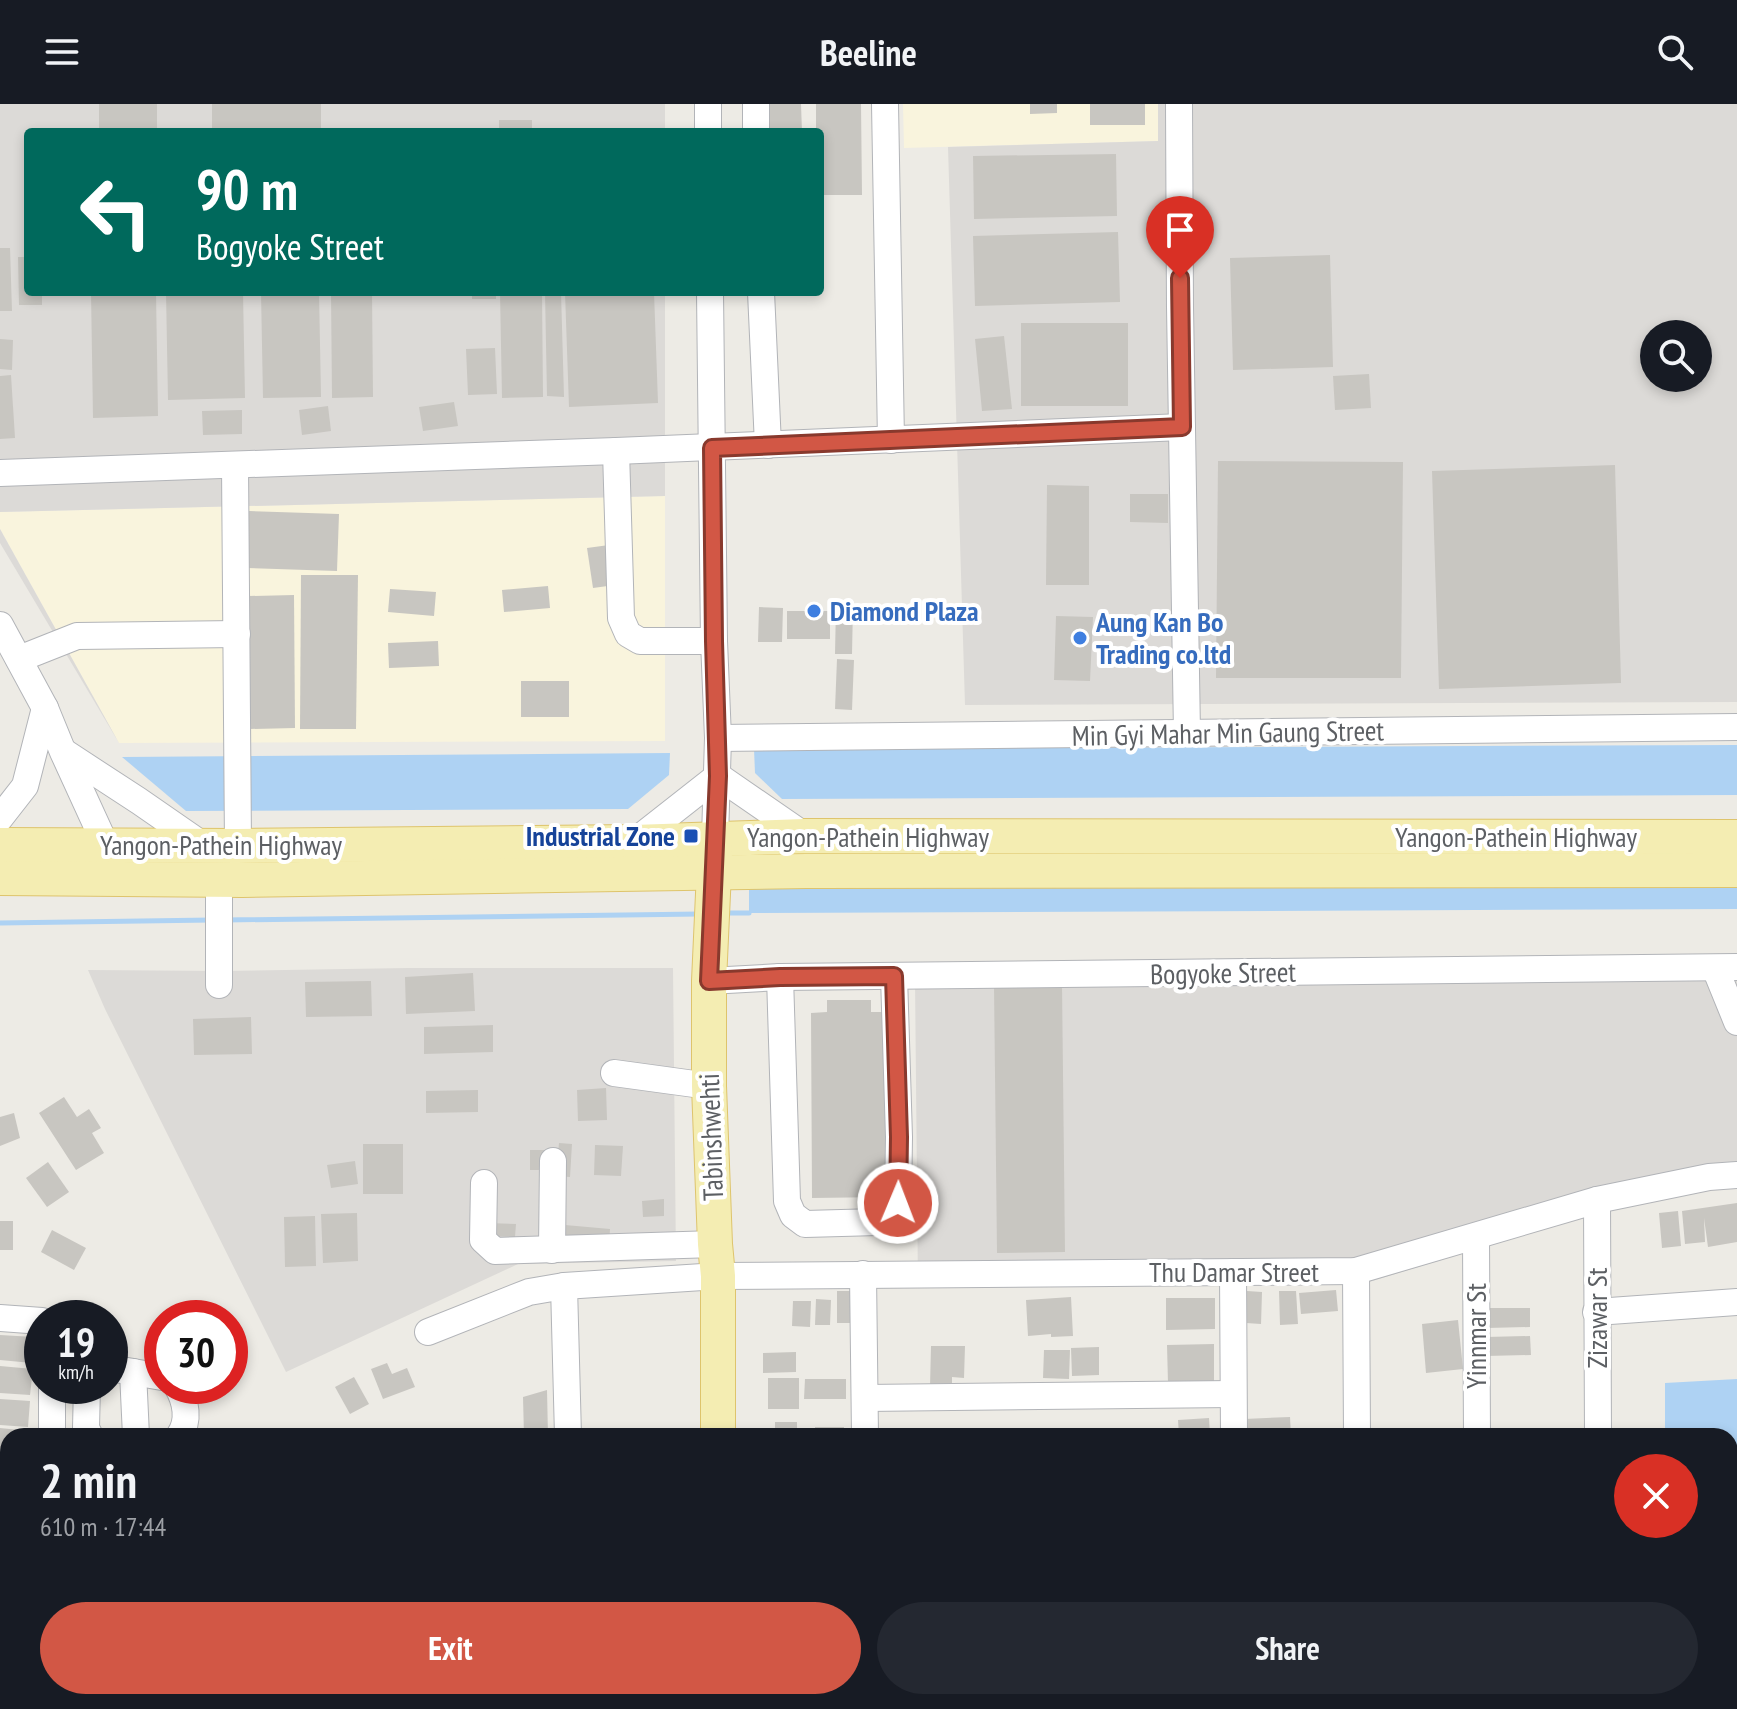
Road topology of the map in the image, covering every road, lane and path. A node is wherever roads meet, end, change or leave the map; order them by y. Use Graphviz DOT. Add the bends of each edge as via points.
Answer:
graph roads {
  1 [pos="708,104"];
  2 [pos="756,104"];
  3 [pos="885,104"];
  4 [pos="1179,104"];
  5 [pos="708,128"];
  6 [pos="756,128"];
  7 [pos="710,296"];
  8 [pos="761,296"];
  9 [pos="1182,427"];
  10 [pos="891,440"];
  11 [pos="768,445"];
  12 [pos="712,448"];
  13 [pos="616,451"];
  14 [pos="235,465"];
  15 [pos="0,473"];
  16 [pos="0,625"];
  17 [pos="237,634"];
  18 [pos="714,641"];
  19 [pos="19,659"];
  20 [pos="45,708"];
  21 [pos="1737,727"];
  22 [pos="1187,733"];
  23 [pos="718,738"];
  24 [pos="63,752"];
  25 [pos="718,776"];
  26 [pos="0,818"];
  27 [pos="238,829"];
  28 [pos="805,836"];
  29 [pos="1737,837"];
  30 [pos="715,838"];
  31 [pos="634,842"];
  32 [pos="0,845"];
  33 [pos="106,845"];
  34 [pos="204,846"];
  35 [pos="1737,870"];
  36 [pos="0,878"];
  37 [pos="121,879"];
  38 [pos="219,880"];
  39 [pos="713,900"];
  40 [pos="1726,967"];
  41 [pos="894,976"];
  42 [pos="780,977"];
  43 [pos="709,981"];
  44 [pos="219,985"];
  45 [pos="1737,1022"];
  46 [pos="614,1073"];
  47 [pos="709,1086"];
  48 [pos="553,1161"];
  49 [pos="1737,1175"];
  50 [pos="484,1183"];
  51 [pos="1597,1200"];
  52 [pos="1476,1237"];
  53 [pos="552,1250"];
  54 [pos="716,1260"];
  55 [pos="1356,1271"];
  56 [pos="1233,1272"];
  57 [pos="863,1274"];
  58 [pos="564,1286"];
  59 [pos="1737,1302"];
  60 [pos="1596,1312"];
  61 [pos="0,1318"];
  62 [pos="24,1320"];
  63 [pos="428,1332"];
  64 [pos="1233,1394"];
  65 [pos="865,1398"];
  66 [pos="128,1401"];
  67 [pos="52,1404"];
  68 [pos="87,1404"];
  69 [pos="184,1404"];
  70 [pos="52,1428"];
  71 [pos="86,1428"];
  72 [pos="134,1428"];
  73 [pos="184,1428"];
  74 [pos="568,1428"];
  75 [pos="718,1428"];
  76 [pos="865,1428"];
  77 [pos="1234,1428"];
  78 [pos="1357,1428"];
  79 [pos="1477,1428"];
  80 [pos="1598,1428"];
  1 -- 5 [label="street"];
  2 -- 6 [label="street"];
  3 -- 10 [label="street"];
  4 -- 9 [label="street"];
  7 -- 12 [label="street"];
  8 -- 11 [label="street"];
  9 -- 10 [label="street"];
  9 -- 22 [label="street"];
  10 -- 11 [label="street"];
  11 -- 12 [label="street"];
  12 -- 13 [label="street"];
  12 -- 18 [label="street"];
  13 -- 14 [label="street"];
  13 -- 18 [label="street" via="621,618 628,634 640,641"];
  14 -- 15 [label="street"];
  14 -- 17 [label="street"];
  16 -- 19 [label="street"];
  17 -- 19 [label="street" via="77,636"];
  17 -- 27 [label="street"];
  18 -- 23 [label="street"];
  19 -- 20 [label="street"];
  20 -- 24 [label="street"];
  20 -- 26 [label="street" via="25,786"];
  21 -- 22 [label="street, Min Gyi Mahar Min Gaung Street"];
  22 -- 23 [label="street, Min Gyi Mahar Min Gaung Street"];
  23 -- 25 [label="street"];
  24 -- 33 [label="street"];
  24 -- 34 [label="street"];
  25 -- 28 [label="street"];
  25 -- 30 [label="street"];
  25 -- 31 [label="street"];
  27 -- 31 [label="main road, Yangon-Pathein Highway"];
  27 -- 34 [label="main road, Yangon-Pathein Highway"];
  28 -- 29 [label="main road, Yangon-Pathein Highway"];
  28 -- 30 [label="main road, Yangon-Pathein Highway"];
  30 -- 31 [label="main road, Yangon-Pathein Highway"];
  30 -- 39 [label="main road, Tabinshwehti"];
  32 -- 33 [label="main road, Yangon-Pathein Highway"];
  33 -- 34 [label="main road, Yangon-Pathein Highway"];
  33 -- 37 [label="street"];
  35 -- 39 [label="main road, Yangon-Pathein Highway" via="806,871"];
  36 -- 37 [label="main road, Yangon-Pathein Highway"];
  37 -- 38 [label="main road, Yangon-Pathein Highway"];
  38 -- 39 [label="main road, Yangon-Pathein Highway"];
  38 -- 44 [label="street"];
  39 -- 43 [label="main road, Tabinshwehti"];
  40 -- 41 [label="street, Bogyoke Street"];
  40 -- 45 [label="street"];
  41 -- 42 [label="street, Bogyoke Street"];
  41 -- 42 [label="street" via="898,1203 878,1222 805,1224 787,1201"];
  42 -- 43 [label="street, Bogyoke Street"];
  43 -- 47 [label="main road, Tabinshwehti"];
  46 -- 47 [label="street"];
  47 -- 54 [label="main road, Tabinshwehti"];
  48 -- 53 [label="street"];
  49 -- 51 [label="street, Thu Damar Street"];
  50 -- 53 [label="street" via="483,1240 489,1247"];
  51 -- 52 [label="street, Thu Damar Street"];
  51 -- 60 [label="street, Zizawar St"];
  52 -- 55 [label="street, Thu Damar Street"];
  52 -- 79 [label="street, Yinnmar St"];
  53 -- 54 [label="street"];
  54 -- 57 [label="street, Thu Damar Street"];
  54 -- 58 [label="street"];
  54 -- 75 [label="main road, Tabinshwehti"];
  55 -- 56 [label="street, Thu Damar Street"];
  55 -- 78 [label="street"];
  56 -- 57 [label="street, Thu Damar Street"];
  56 -- 64 [label="street"];
  57 -- 65 [label="street"];
  58 -- 63 [label="street" via="529,1292"];
  58 -- 74 [label="street"];
  59 -- 60 [label="street"];
  60 -- 80 [label="street, Zizawar St"];
  61 -- 62 [label="street"];
  64 -- 65 [label="street"];
  64 -- 77 [label="street"];
  65 -- 76 [label="street"];
  66 -- 72 [label="street"];
  67 -- 70 [label="street"];
  68 -- 71 [label="street"];
  69 -- 73 [label="street"];
}
